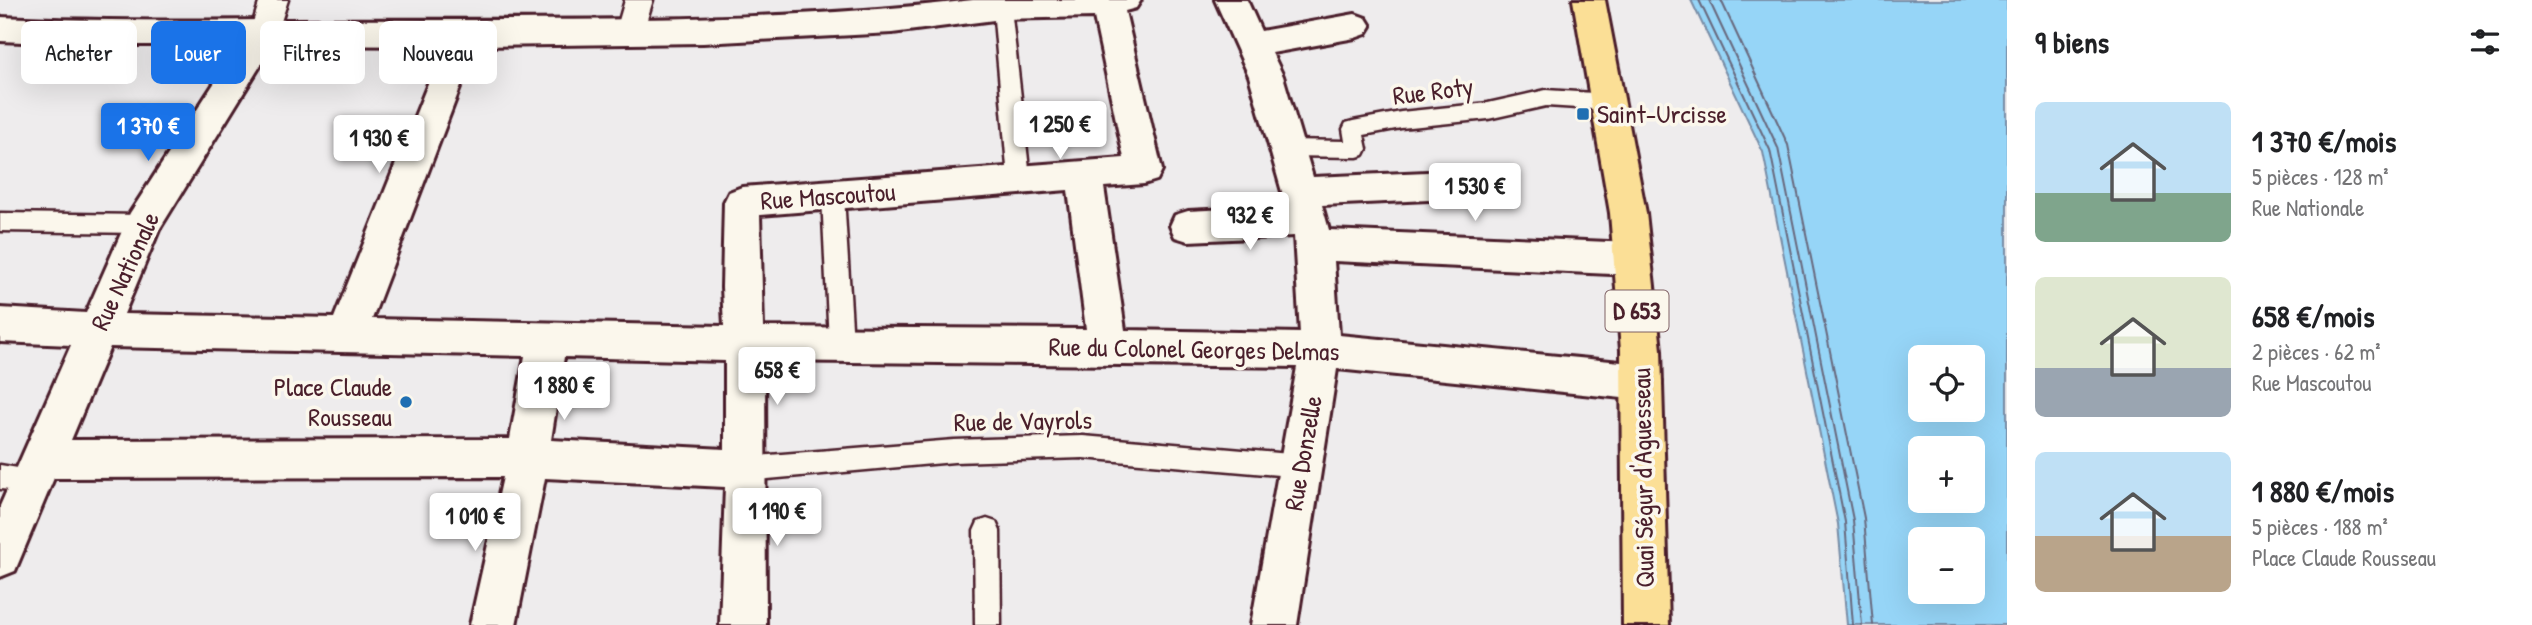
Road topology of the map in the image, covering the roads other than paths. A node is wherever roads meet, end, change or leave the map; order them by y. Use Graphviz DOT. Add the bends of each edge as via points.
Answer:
graph roads {
  1 [pos="639,0"];
  2 [pos="1231,0"];
  3 [pos="1589,0"];
  4 [pos="1117,2"];
  5 [pos="1002,8"];
  6 [pos="892,10"];
  7 [pos="269,16"];
  8 [pos="379,26"];
  9 [pos="1356,26"];
  10 [pos="0,29"];
  11 [pos="631,31"];
  12 [pos="497,33"];
  13 [pos="1253,44"];
  14 [pos="444,84"];
  15 [pos="1609,103"];
  16 [pos="1287,148"];
  17 [pos="1084,175"];
  18 [pos="1019,178"];
  19 [pos="1450,185"];
  20 [pos="834,197"];
  21 [pos="1308,219"];
  22 [pos="0,222"];
  23 [pos="143,224"];
  24 [pos="1188,226"];
  25 [pos="1632,259"];
  26 [pos="0,325"];
  27 [pos="96,330"];
  28 [pos="345,336"];
  29 [pos="547,340"];
  30 [pos="841,343"];
  31 [pos="746,344"];
  32 [pos="1108,346"];
  33 [pos="1320,350"];
  34 [pos="1642,382"];
  35 [pos="1301,466"];
  36 [pos="746,469"];
  37 [pos="25,472"];
  38 [pos="523,476"];
  39 [pos="987,531"];
  40 [pos="0,556"];
  41 [pos="493,625"];
  42 [pos="743,625"];
  43 [pos="988,625"];
  44 [pos="1274,625"];
  45 [pos="1646,625"];
  1 -- 11 [label="street"];
  2 -- 13 [label="street, Rue Donzelle"];
  3 -- 15 [label="main road, Quai Ségur d'Aguesseau / D 653"];
  4 -- 5 [label="street"];
  4 -- 17 [label="street, Rue Mascoutou" via="1144,170"];
  5 -- 6 [label="street"];
  5 -- 18 [label="lane"];
  6 -- 11 [label="street" via="703,32"];
  7 -- 8 [label="street"];
  7 -- 10 [label="street" via="90,33"];
  7 -- 23 [label="street, Rue Nationale"];
  9 -- 13 [label="street"];
  11 -- 12 [label="street"];
  13 -- 16 [label="street, Rue Donzelle"];
  14 -- 28 [label="street"];
  15 -- 16 [label="lane, Rue Roty" via="1546,98 1488,111 1353,129 1357,149"];
  15 -- 25 [label="main road, Quai Ségur d'Aguesseau / D 653"];
  16 -- 21 [label="street, Rue Donzelle"];
  17 -- 18 [label="street, Rue Mascoutou"];
  17 -- 32 [label="street"];
  18 -- 20 [label="street, Rue Mascoutou"];
  19 -- 21 [label="street"];
  20 -- 30 [label="lane"];
  20 -- 31 [label="street, Rue Mascoutou" via="742,202"];
  21 -- 24 [label="street"];
  21 -- 25 [label="street"];
  21 -- 33 [label="street, Rue Donzelle"];
  22 -- 23 [label="lane"];
  23 -- 27 [label="street, Rue Nationale"];
  25 -- 34 [label="main road, Quai Ségur d'Aguesseau / D 653"];
  26 -- 27 [label="street"];
  27 -- 28 [label="street"];
  27 -- 37 [label="street, Rue Nationale"];
  28 -- 29 [label="street"];
  29 -- 31 [label="street"];
  29 -- 38 [label="street"];
  30 -- 31 [label="street, Rue du Colonel Georges Delmas"];
  30 -- 32 [label="street, Rue du Colonel Georges Delmas"];
  31 -- 36 [label="street, Rue Mascoutou"];
  32 -- 33 [label="street, Rue du Colonel Georges Delmas"];
  33 -- 34 [label="street, Rue du Colonel Georges Delmas"];
  33 -- 35 [label="street, Rue Donzelle"];
  34 -- 45 [label="main road, Quai Ségur d'Aguesseau / D 653"];
  35 -- 36 [label="lane, Rue de Vayrols" via="1083,447 954,451"];
  35 -- 44 [label="street, Rue Donzelle"];
  36 -- 38 [label="street"];
  36 -- 42 [label="street, Rue Mascoutou"];
  37 -- 38 [label="street"];
  37 -- 40 [label="street, Rue Nationale"];
  38 -- 41 [label="street"];
  39 -- 43 [label="lane"];
}
